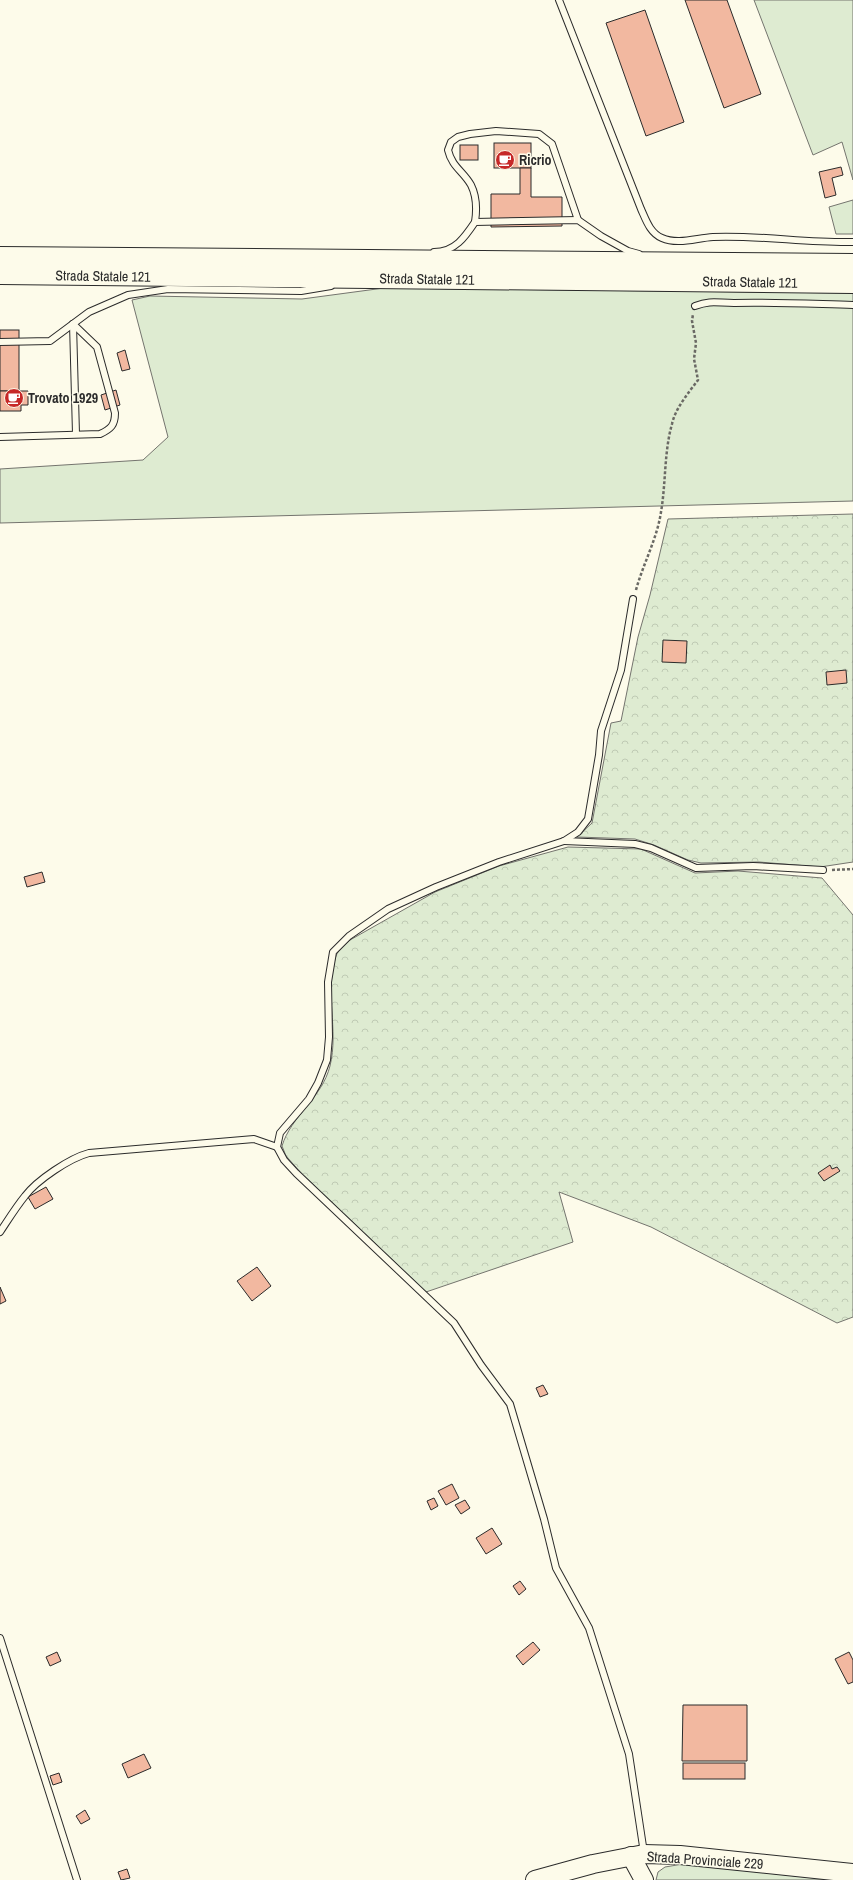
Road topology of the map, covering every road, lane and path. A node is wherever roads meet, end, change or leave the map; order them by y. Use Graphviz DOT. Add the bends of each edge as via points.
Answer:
graph roads {
  1 [pos="559,0"];
  2 [pos="578,220"];
  3 [pos="475,222"];
  4 [pos="853,242"];
  5 [pos="276,252"];
  6 [pos="430,252"];
  7 [pos="643,255"];
  8 [pos="694,256"];
  9 [pos="0,257"];
  10 [pos="224,259"];
  11 [pos="846,264"];
  12 [pos="0,274"];
  13 [pos="384,278"];
  14 [pos="853,283"];
  15 [pos="853,305"];
  16 [pos="695,306"];
  17 [pos="73,324"];
  18 [pos="0,342"];
  19 [pos="76,434"];
  20 [pos="0,436"];
  21 [pos="633,599"];
  22 [pos="564,841"];
  23 [pos="853,869"];
  24 [pos="823,870"];
  25 [pos="277,1147"];
  26 [pos="0,1232"];
  27 [pos="0,1638"];
  28 [pos="638,1855"];
  29 [pos="853,1873"];
  30 [pos="77,1880"];
  31 [pos="535,1880"];
  32 [pos="644,1880"];
  1 -- 4 [label="lane" via="652,231 661,238 677,241 713,237 823,243"];
  2 -- 3 [label="lane"];
  2 -- 3 [label="lane" via="552,144 539,134 496,131 458,137 451,142 448,150 455,167 471,185 477,208"];
  2 -- 7 [label="lane" via="628,252"];
  3 -- 6 [label="lane" via="462,242 438,252"];
  5 -- 10 [label="lane"];
  8 -- 11 [label="lane" via="793,257"];
  9 -- 10 [label="main road, Strada Statale 121"];
  10 -- 11 [label="main road, Strada Statale 121"];
  12 -- 13 [label="main road, Strada Statale 121"];
  13 -- 14 [label="main road, Strada Statale 121"];
  13 -- 17 [label="lane" via="301,291 168,290 128,295 89,312"];
  15 -- 16 [label="lane" via="707,301"];
  16 -- 21 [label="path" via="692,320 698,380 672,423 661,513"];
  17 -- 18 [label="lane" via="50,341"];
  17 -- 19 [label="lane"];
  17 -- 19 [label="lane" via="97,347 115,413 115,422 110,430 100,434"];
  19 -- 20 [label="lane"];
  21 -- 22 [label="lane" via="621,670 601,731 600,755 588,818 578,832"];
  22 -- 24 [label="lane" via="635,844 651,848 696,868 753,866"];
  22 -- 25 [label="lane" via="499,862 388,909 349,936 333,952 328,982 327,1060 309,1099 280,1133"];
  23 -- 24 [label="path"];
  25 -- 26 [label="lane" via="254,1138 79,1156 62,1165 30,1190"];
  25 -- 28 [label="lane" via="284,1160 296,1173 454,1323 510,1404 556,1568 589,1628 629,1754"];
  27 -- 30 [label="lane"];
  28 -- 29 [label="street, Strada Provinciale 229" via="680,1855"];
  28 -- 31 [label="street, Strada Provinciale 229"];
  28 -- 32 [label="street"];
}
